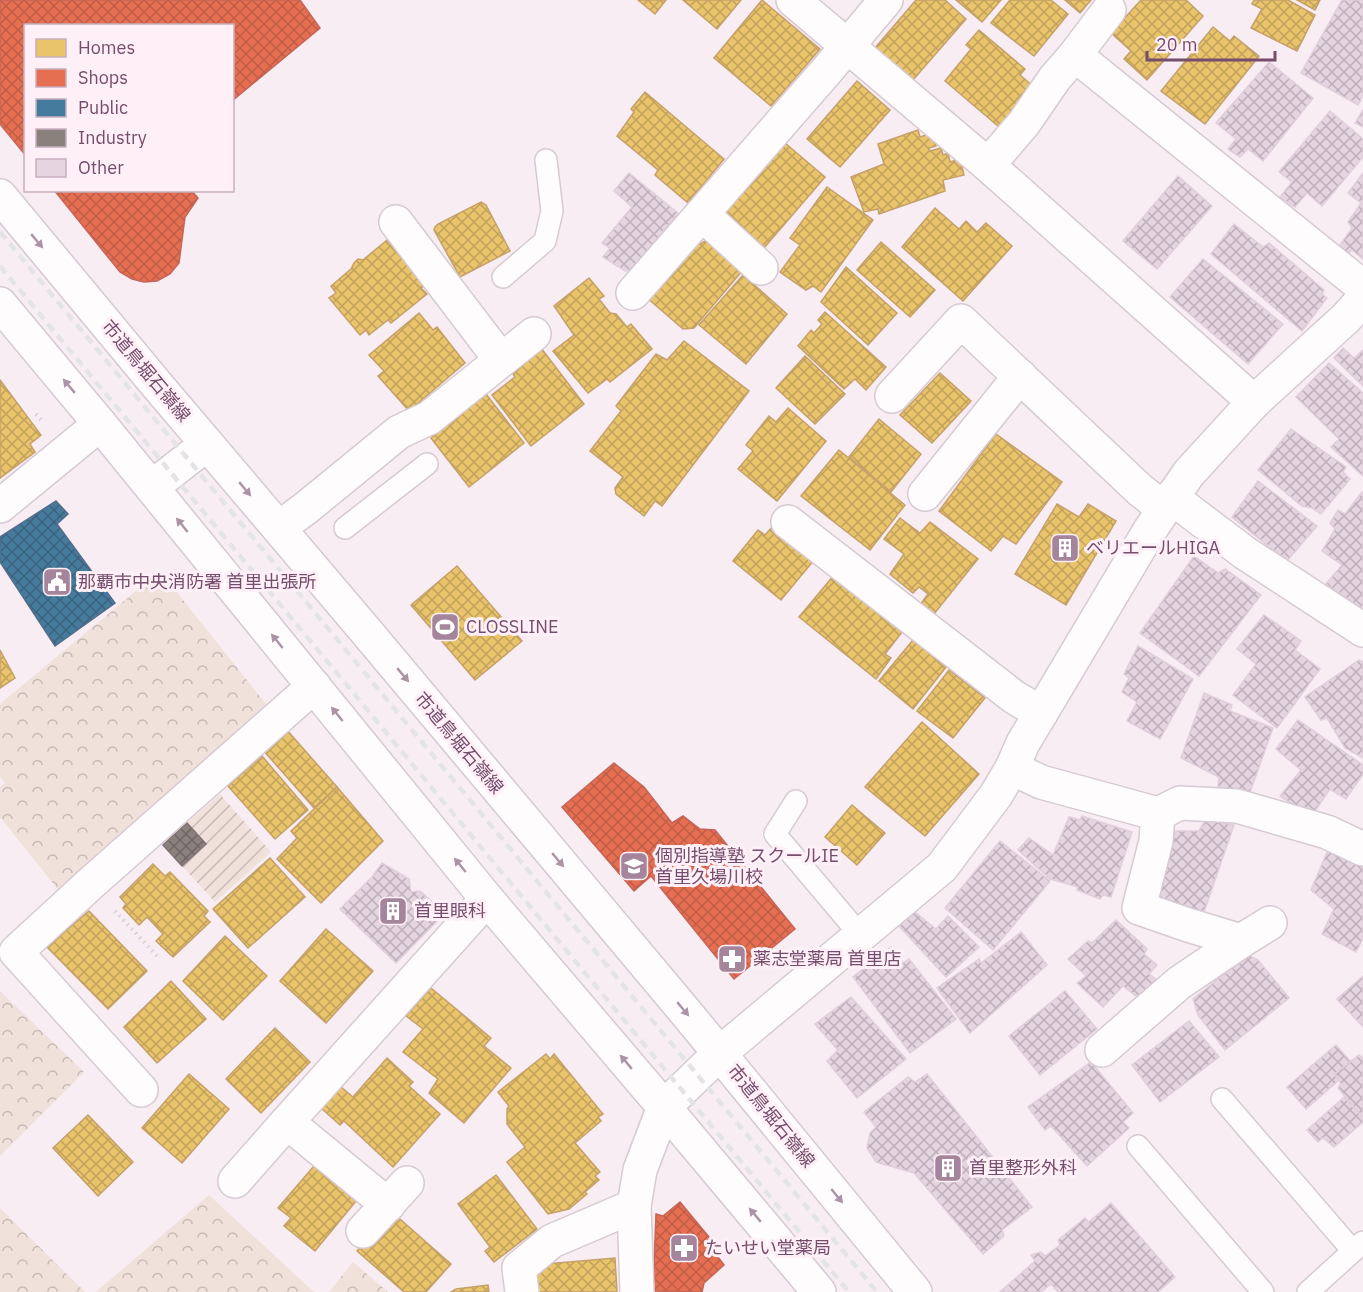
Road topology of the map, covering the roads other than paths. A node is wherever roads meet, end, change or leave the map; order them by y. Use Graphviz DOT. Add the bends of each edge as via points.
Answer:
graph roads {
  1 [pos="793,0"];
  2 [pos="886,0"];
  3 [pos="1109,10"];
  4 [pos="847,46"];
  5 [pos="1075,55"];
  6 [pos="546,160"];
  7 [pos="988,165"];
  8 [pos="0,196"];
  9 [pos="702,214"];
  10 [pos="396,222"];
  11 [pos="761,268"];
  12 [pos="503,277"];
  13 [pos="1363,287"];
  14 [pos="633,293"];
  15 [pos="1363,299"];
  16 [pos="0,304"];
  17 [pos="534,334"];
  18 [pos="501,360"];
  19 [pos="1020,376"];
  20 [pos="892,396"];
  21 [pos="1254,402"];
  22 [pos="100,424"];
  23 [pos="207,444"];
  24 [pos="427,464"];
  25 [pos="152,488"];
  26 [pos="926,494"];
  27 [pos="1167,503"];
  28 [pos="0,506"];
  29 [pos="788,522"];
  30 [pos="279,528"];
  31 [pos="345,528"];
  32 [pos="1363,630"];
  33 [pos="314,686"];
  34 [pos="1041,713"];
  35 [pos="1012,768"];
  36 [pos="796,801"];
  37 [pos="1158,814"];
  38 [pos="1363,849"];
  39 [pos="487,899"];
  40 [pos="1270,923"];
  41 [pos="861,936"];
  42 [pos="1240,940"];
  43 [pos="1102,1050"];
  44 [pos="720,1053"];
  45 [pos="141,1090"];
  46 [pos="1222,1099"];
  47 [pos="664,1107"];
  48 [pos="287,1122"];
  49 [pos="1138,1146"];
  50 [pos="235,1181"];
  51 [pos="634,1206"];
  52 [pos="363,1231"];
  53 [pos="1358,1246"];
  54 [pos="522,1292"];
  55 [pos="637,1292"];
  56 [pos="819,1292"];
  57 [pos="915,1292"];
  58 [pos="1263,1292"];
  59 [pos="1308,1292"];
  1 -- 4 [label="street"];
  2 -- 4 [label="street"];
  3 -- 5 [label="street"];
  4 -- 7 [label="street"];
  4 -- 9 [label="street"];
  5 -- 7 [label="street"];
  5 -- 13 [label="street"];
  6 -- 12 [label="lane" via="552,211 545,241"];
  7 -- 21 [label="street"];
  8 -- 23 [label="street, 市道鳥堀石嶺線, one-way"];
  9 -- 11 [label="street"];
  9 -- 14 [label="street"];
  10 -- 18 [label="street"];
  15 -- 21 [label="street"];
  22 -- 16 [label="street, one-way"];
  17 -- 18 [label="street"];
  18 -- 30 [label="street" via="429,418 399,432"];
  19 -- 20 [label="street" via="962,321"];
  19 -- 26 [label="street"];
  19 -- 27 [label="street" via="1140,490"];
  21 -- 27 [label="street"];
  22 -- 25 [label="street"];
  22 -- 28 [label="street"];
  23 -- 25 [label="street"];
  23 -- 30 [label="street, 市道鳥堀石嶺線, one-way"];
  24 -- 31 [label="lane"];
  33 -- 25 [label="street, one-way"];
  27 -- 32 [label="street"];
  27 -- 34 [label="street"];
  29 -- 34 [label="street" via="1014,697"];
  30 -- 44 [label="street, 市道鳥堀石嶺線, one-way"];
  39 -- 33 [label="street, one-way"];
  33 -- 45 [label="street" via="90,884 46,915 16,952"];
  34 -- 35 [label="street"];
  35 -- 37 [label="street" via="1041,782"];
  35 -- 41 [label="street" via="942,867"];
  36 -- 41 [label="lane" via="775,834"];
  37 -- 38 [label="street" via="1179,803 1237,806 1327,832"];
  37 -- 42 [label="street" via="1156,841 1139,908"];
  47 -- 39 [label="street, one-way"];
  39 -- 48 [label="street"];
  40 -- 42 [label="street"];
  41 -- 44 [label="street"];
  42 -- 43 [label="street" via="1179,983"];
  44 -- 47 [label="street"];
  44 -- 57 [label="street, 市道鳥堀石嶺線, one-way"];
  46 -- 53 [label="lane"];
  47 -- 51 [label="street" via="640,1170"];
  56 -- 47 [label="street, one-way"];
  48 -- 50 [label="street"];
  48 -- 52 [label="street" via="397,1194"];
  49 -- 58 [label="lane"];
  51 -- 54 [label="street" via="552,1241 519,1268"];
  51 -- 55 [label="street"];
  53 -- 59 [label="lane"];
}
